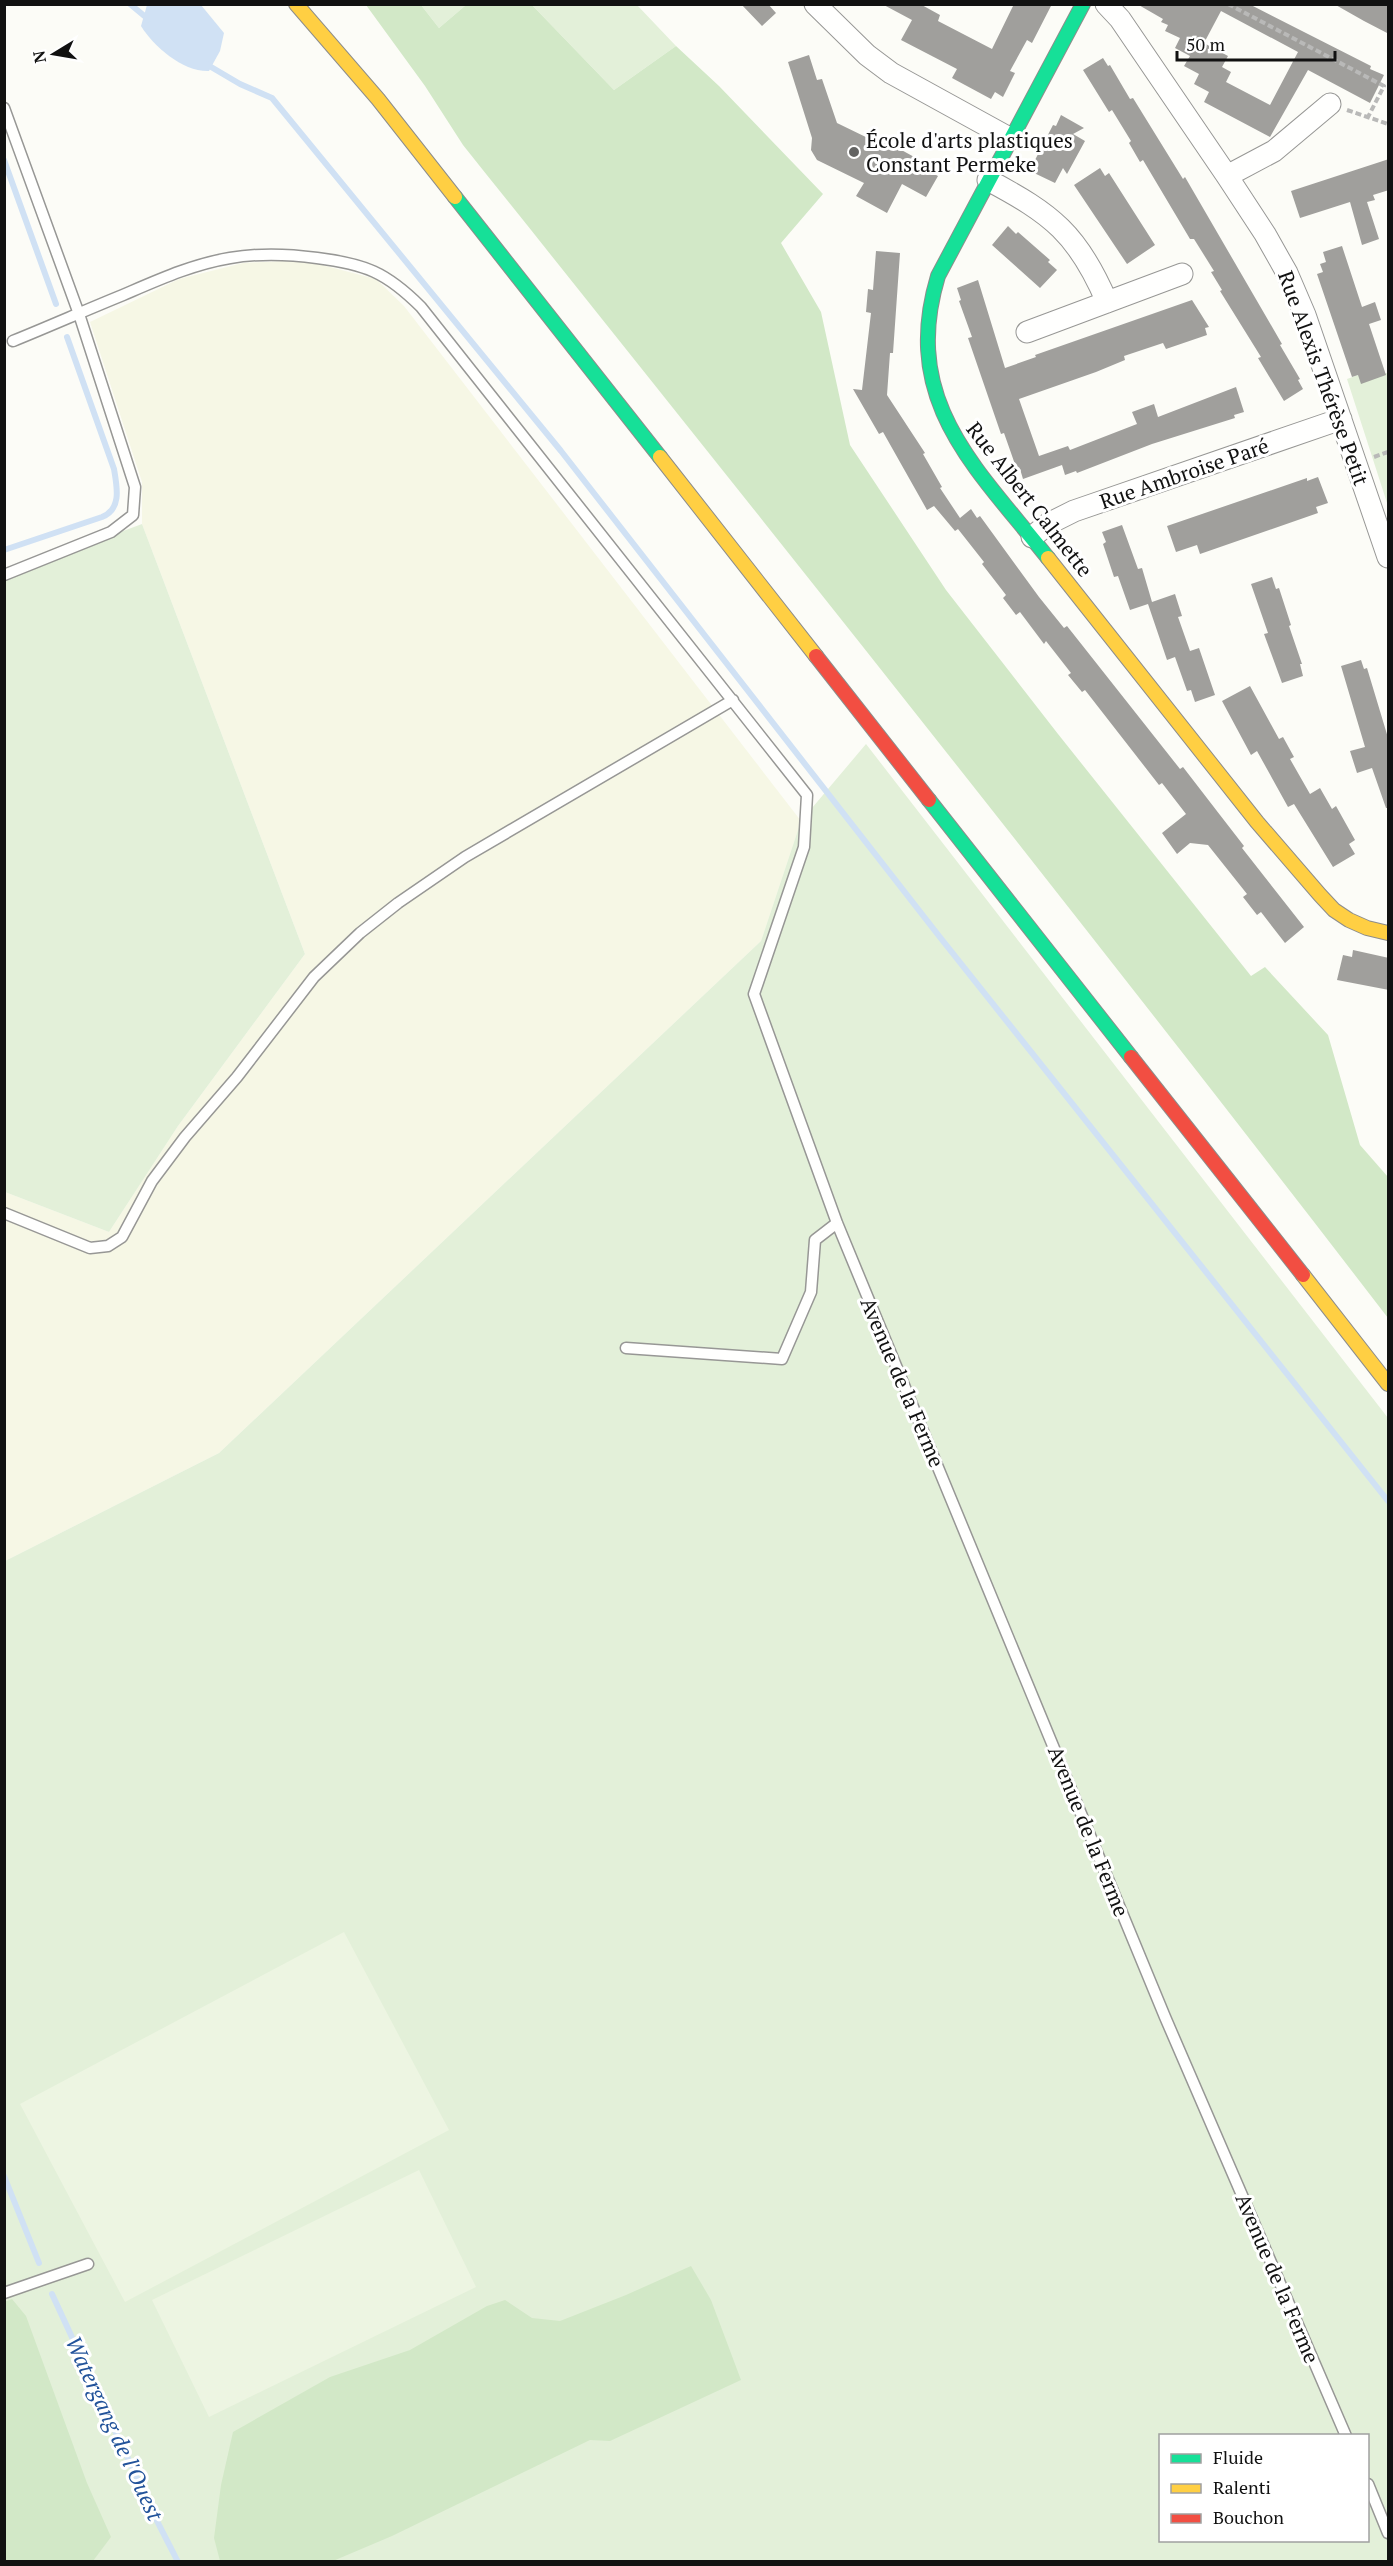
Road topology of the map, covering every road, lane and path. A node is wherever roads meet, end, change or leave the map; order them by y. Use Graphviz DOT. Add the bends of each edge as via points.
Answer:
graph roads {
  1 [pos="296,4"];
  2 [pos="815,4"];
  3 [pos="1083,4"];
  4 [pos="1106,4"];
  5 [pos="1228,4"];
  6 [pos="1330,104"];
  7 [pos="4,108"];
  8 [pos="1368,117"];
  9 [pos="1389,124"];
  10 [pos="1011,139"];
  11 [pos="1227,176"];
  12 [pos="988,180"];
  13 [pos="1182,274"];
  14 [pos="1107,302"];
  15 [pos="79,314"];
  16 [pos="1027,332"];
  17 [pos="13,341"];
  18 [pos="1341,419"];
  19 [pos="1032,537"];
  20 [pos="1389,557"];
  21 [pos="4,575"];
  22 [pos="733,700"];
  23 [pos="1389,933"];
  24 [pos="4,1213"];
  25 [pos="837,1223"];
  26 [pos="626,1347"];
  27 [pos="1389,1384"];
  28 [pos="88,2264"];
  29 [pos="4,2293"];
  30 [pos="1346,2434"];
  31 [pos="1369,2486"];
  32 [pos="1389,2533"];
  1 -- 27 [label="main road" via="400,127"];
  2 -- 10 [label="street" via="867,56 891,73"];
  3 -- 10 [label="main road, Rue Albert Calmette"];
  4 -- 11 [label="street, Rue Alexis Thérèse Petit"];
  5 -- 8 [label="path" via="1384,86"];
  6 -- 8 [label="path"];
  6 -- 11 [label="street" via="1274,151"];
  7 -- 15 [label="lane"];
  8 -- 9 [label="path"];
  10 -- 12 [label="main road, Rue Albert Calmette"];
  11 -- 18 [label="street, Rue Alexis Thérèse Petit" via="1290,279"];
  12 -- 14 [label="street" via="1049,216 1083,253"];
  12 -- 19 [label="main road, Rue Albert Calmette" via="933,289 927,318 927,361 935,399 952,434"];
  13 -- 14 [label="street"];
  14 -- 16 [label="street"];
  15 -- 17 [label="lane, Avenue de la Ferme"];
  15 -- 21 [label="lane" via="135,487 133,515 111,532"];
  15 -- 22 [label="lane, Avenue de la Ferme" via="166,276 230,258 294,255 336,260 381,273 421,307"];
  18 -- 19 [label="street, Rue Ambroise Paré" via="1074,511"];
  18 -- 20 [label="street, Rue Alexis Thérèse Petit"];
  19 -- 23 [label="main road, Rue Albert Calmette" via="1257,822 1320,895 1349,920"];
  22 -- 24 [label="lane" via="472,853 398,903 348,944 314,977 185,1137 152,1181 129,1228 116,1243 90,1248"];
  22 -- 25 [label="lane, Avenue de la Ferme" via="807,795 804,847 754,994"];
  25 -- 26 [label="lane" via="815,1240 811,1292 782,1359"];
  25 -- 30 [label="lane, Avenue de la Ferme" via="1165,2017"];
  28 -- 29 [label="lane"];
  31 -- 32 [label="lane"];
}
